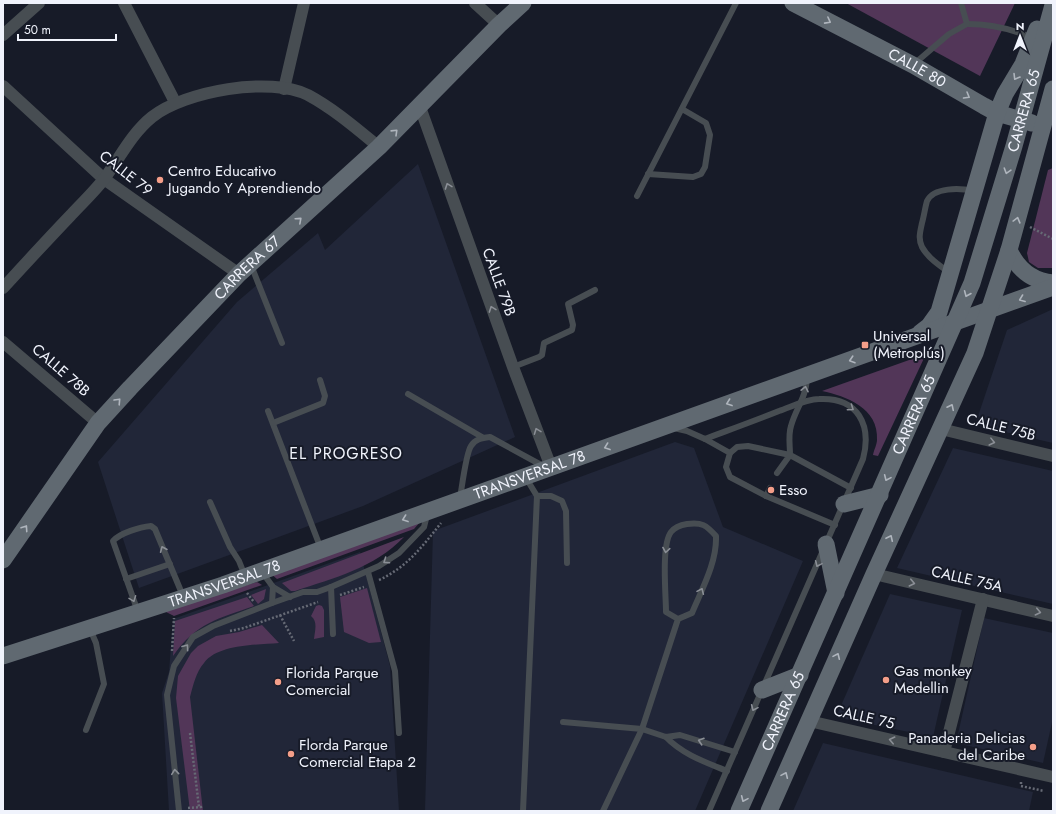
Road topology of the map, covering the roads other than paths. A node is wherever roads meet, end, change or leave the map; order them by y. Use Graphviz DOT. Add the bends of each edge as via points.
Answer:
graph roads {
  1 [pos="39,3"];
  2 [pos="124,3"];
  3 [pos="304,3"];
  4 [pos="475,3"];
  5 [pos="523,3"];
  6 [pos="736,3"];
  7 [pos="793,3"];
  8 [pos="961,3"];
  9 [pos="1048,3"];
  10 [pos="1053,5"];
  11 [pos="967,24"];
  12 [pos="500,25"];
  13 [pos="3,35"];
  14 [pos="1033,39"];
  15 [pos="913,65"];
  16 [pos="3,86"];
  17 [pos="284,89"];
  18 [pos="1053,89"];
  19 [pos="175,102"];
  20 [pos="420,107"];
  21 [pos="682,108"];
  22 [pos="997,113"];
  23 [pos="1022,120"];
  24 [pos="1048,123"];
  25 [pos="379,147"];
  26 [pos="648,174"];
  27 [pos="104,180"];
  28 [pos="975,192"];
  29 [pos="637,196"];
  30 [pos="964,226"];
  31 [pos="1009,250"];
  32 [pos="982,255"];
  33 [pos="245,268"];
  34 [pos="950,273"];
  35 [pos="1053,283"];
  36 [pos="1053,287"];
  37 [pos="3,288"];
  38 [pos="595,290"];
  39 [pos="990,310"];
  40 [pos="954,323"];
  41 [pos="915,337"];
  42 [pos="3,342"];
  43 [pos="282,343"];
  44 [pos="513,367"];
  45 [pos="807,374"];
  46 [pos="320,380"];
  47 [pos="408,394"];
  48 [pos="800,403"];
  49 [pos="268,411"];
  50 [pos="98,423"];
  51 [pos="273,423"];
  52 [pos="666,426"];
  53 [pos="941,430"];
  54 [pos="482,438"];
  55 [pos="705,439"];
  56 [pos="730,453"];
  57 [pos="790,455"];
  58 [pos="1053,456"];
  59 [pos="550,468"];
  60 [pos="777,473"];
  61 [pos="526,476"];
  62 [pos="770,488"];
  63 [pos="880,495"];
  64 [pos="537,496"];
  65 [pos="766,496"];
  66 [pos="847,496"];
  67 [pos="460,500"];
  68 [pos="210,502"];
  69 [pos="427,512"];
  70 [pos="835,525"];
  71 [pos="826,544"];
  72 [pos="320,549"];
  73 [pos="3,560"];
  74 [pos="567,563"];
  75 [pos="170,564"];
  76 [pos="261,571"];
  77 [pos="368,572"];
  78 [pos="874,574"];
  79 [pos="245,577"];
  80 [pos="126,579"];
  81 [pos="274,587"];
  82 [pos="331,587"];
  83 [pos="836,593"];
  84 [pos="290,597"];
  85 [pos="184,598"];
  86 [pos="983,600"];
  87 [pos="272,603"];
  88 [pos="138,612"];
  89 [pos="1053,616"];
  90 [pos="678,619"];
  91 [pos="90,628"];
  92 [pos="334,634"];
  93 [pos="3,656"];
  94 [pos="800,675"];
  95 [pos="762,690"];
  96 [pos="809,721"];
  97 [pos="563,722"];
  98 [pos="642,729"];
  99 [pos="86,730"];
  100 [pos="399,733"];
  101 [pos="666,737"];
  102 [pos="735,752"];
  103 [pos="944,752"];
  104 [pos="727,771"];
  105 [pos="1053,777"];
  106 [pos="179,811"];
  107 [pos="523,811"];
  108 [pos="603,811"];
  109 [pos="709,811"];
  110 [pos="739,811"];
  111 [pos="769,811"];
  1 -- 13 [label="street"];
  2 -- 19 [label="street"];
  3 -- 17 [label="street"];
  4 -- 12 [label="street"];
  5 -- 12 [label="main road, CARRERA 67"];
  6 -- 21 [label="lane"];
  7 -- 15 [label="main road, CALLE 80, one-way"];
  8 -- 11 [label="lane"];
  9 -- 14 [label="main road"];
  10 -- 23 [label="main road, CARRERA 65"];
  11 -- 14 [label="lane" via="998,26 1020,32"];
  11 -- 15 [label="lane" via="949,34"];
  12 -- 20 [label="main road, CARRERA 67"];
  14 -- 22 [label="main road, one-way"];
  15 -- 22 [label="main road, CALLE 80, one-way"];
  16 -- 27 [label="street, CALLE 79"];
  17 -- 19 [label="street" via="257,86 227,89"];
  17 -- 25 [label="street" via="307,95 345,119"];
  18 -- 24 [label="main road, CARRERA 65"];
  19 -- 27 [label="street" via="152,117 132,137"];
  25 -- 20 [label="main road, CARRERA 67, one-way"];
  44 -- 20 [label="street, CALLE 79B, one-way"];
  21 -- 26 [label="lane"];
  21 -- 26 [label="lane" via="706,123 710,136 701,174 693,177"];
  22 -- 23 [label="main road, CALLE 80"];
  22 -- 28 [label="main road"];
  23 -- 24 [label="main road, CALLE 80"];
  23 -- 32 [label="main road, CARRERA 65, one-way"];
  31 -- 24 [label="main road, CARRERA 65, one-way"];
  33 -- 25 [label="main road, CARRERA 67, one-way"];
  26 -- 29 [label="lane"];
  27 -- 33 [label="street, CALLE 79"];
  27 -- 37 [label="street"];
  28 -- 30 [label="main road"];
  28 -- 34 [label="lane" via="942,191 934,193 928,201 919,238 930,257"];
  30 -- 32 [label="main road"];
  30 -- 34 [label="main road"];
  31 -- 35 [label="main road" via="1024,272 1043,282"];
  31 -- 39 [label="main road, CARRERA 65"];
  32 -- 40 [label="main road, CARRERA 65, one-way"];
  33 -- 43 [label="lane"];
  50 -- 33 [label="main road, CARRERA 67, one-way"];
  34 -- 41 [label="main road" via="936,316 929,326"];
  36 -- 39 [label="main road, TRANSVERSAL 78, one-way"];
  38 -- 44 [label="lane" via="568,304 572,330 544,343 542,355 539,357"];
  39 -- 40 [label="main road, TRANSVERSAL 78"];
  53 -- 39 [label="main road, CARRERA 65, one-way" via="968,370"];
  40 -- 41 [label="main road, TRANSVERSAL 78"];
  40 -- 63 [label="main road, CARRERA 65, one-way"];
  41 -- 45 [label="main road, TRANSVERSAL 78, one-way"];
  42 -- 50 [label="street, CALLE 78B"];
  59 -- 44 [label="street, CALLE 79B, one-way"];
  48 -- 45 [label="lane, one-way" via="807,391"];
  45 -- 52 [label="main road, TRANSVERSAL 78, one-way"];
  46 -- 51 [label="lane" via="325,396 323,402"];
  47 -- 54 [label="lane"];
  48 -- 55 [label="lane"];
  48 -- 57 [label="lane" via="789,434"];
  48 -- 66 [label="lane, one-way" via="818,399 841,401 862,417 867,444"];
  49 -- 51 [label="lane"];
  73 -- 50 [label="main road, CARRERA 67, one-way"];
  51 -- 72 [label="lane"];
  52 -- 55 [label="lane"];
  52 -- 59 [label="main road, TRANSVERSAL 78, one-way"];
  53 -- 58 [label="street, CALLE 75B, one-way"];
  78 -- 53 [label="main road, CARRERA 65, one-way"];
  54 -- 59 [label="lane" via="490,437"];
  54 -- 67 [label="lane" via="470,447"];
  55 -- 56 [label="lane"];
  56 -- 57 [label="lane" via="737,447 748,446"];
  56 -- 65 [label="lane" via="726,468 730,477"];
  57 -- 60 [label="lane"];
  57 -- 66 [label="lane"];
  59 -- 61 [label="main road, TRANSVERSAL 78"];
  61 -- 64 [label="lane"];
  61 -- 67 [label="main road, TRANSVERSAL 78"];
  62 -- 65 [label="lane"];
  63 -- 66 [label="main road"];
  63 -- 83 [label="main road, CARRERA 65"];
  64 -- 74 [label="lane" via="551,496 562,501 566,511"];
  64 -- 107 [label="lane"];
  65 -- 70 [label="lane"];
  66 -- 70 [label="lane"];
  67 -- 69 [label="main road, TRANSVERSAL 78"];
  68 -- 79 [label="lane"];
  69 -- 72 [label="main road, TRANSVERSAL 78, one-way"];
  69 -- 77 [label="lane, one-way" via="424,527 399,553"];
  70 -- 71 [label="lane"];
  71 -- 83 [label="main road"];
  71 -- 95 [label="lane, one-way"];
  72 -- 76 [label="main road, TRANSVERSAL 78"];
  75 -- 80 [label="lane"];
  75 -- 80 [label="lane, one-way" via="155,529 151,526 144,527 116,537 113,541"];
  75 -- 85 [label="lane"];
  76 -- 79 [label="main road, TRANSVERSAL 78"];
  76 -- 81 [label="lane"];
  77 -- 82 [label="lane"];
  77 -- 100 [label="lane" via="395,671"];
  78 -- 86 [label="street, CALLE 75A, one-way"];
  96 -- 78 [label="main road, CARRERA 65, one-way"];
  79 -- 85 [label="main road, TRANSVERSAL 78"];
  80 -- 88 [label="lane, one-way"];
  81 -- 84 [label="lane"];
  81 -- 87 [label="lane"];
  82 -- 84 [label="lane"];
  82 -- 92 [label="lane"];
  83 -- 94 [label="main road, CARRERA 65"];
  84 -- 87 [label="lane"];
  85 -- 88 [label="main road, TRANSVERSAL 78"];
  86 -- 89 [label="street, CALLE 75A, one-way"];
  86 -- 103 [label="street"];
  106 -- 87 [label="lane, one-way" via="167,695 174,666 193,638 213,626"];
  88 -- 91 [label="main road, TRANSVERSAL 78"];
  90 -- 90 [label="lane, one-way" via="692,613 717,549 716,536 706,525 681,525 670,533 665,550 666,612"];
  90 -- 98 [label="lane"];
  91 -- 93 [label="main road, TRANSVERSAL 78"];
  91 -- 99 [label="lane" via="96,643 104,684"];
  94 -- 95 [label="main road"];
  94 -- 110 [label="main road, CARRERA 65, one-way"];
  95 -- 102 [label="lane, one-way"];
  103 -- 96 [label="street, CALLE 75, one-way"];
  111 -- 96 [label="main road, CARRERA 65, one-way"];
  97 -- 98 [label="lane"];
  98 -- 101 [label="lane"];
  98 -- 108 [label="lane"];
  102 -- 101 [label="lane, one-way" via="680,735"];
  101 -- 104 [label="lane" via="675,747"];
  102 -- 104 [label="lane"];
  103 -- 105 [label="street, CALLE 75"];
  104 -- 109 [label="lane"];
}
